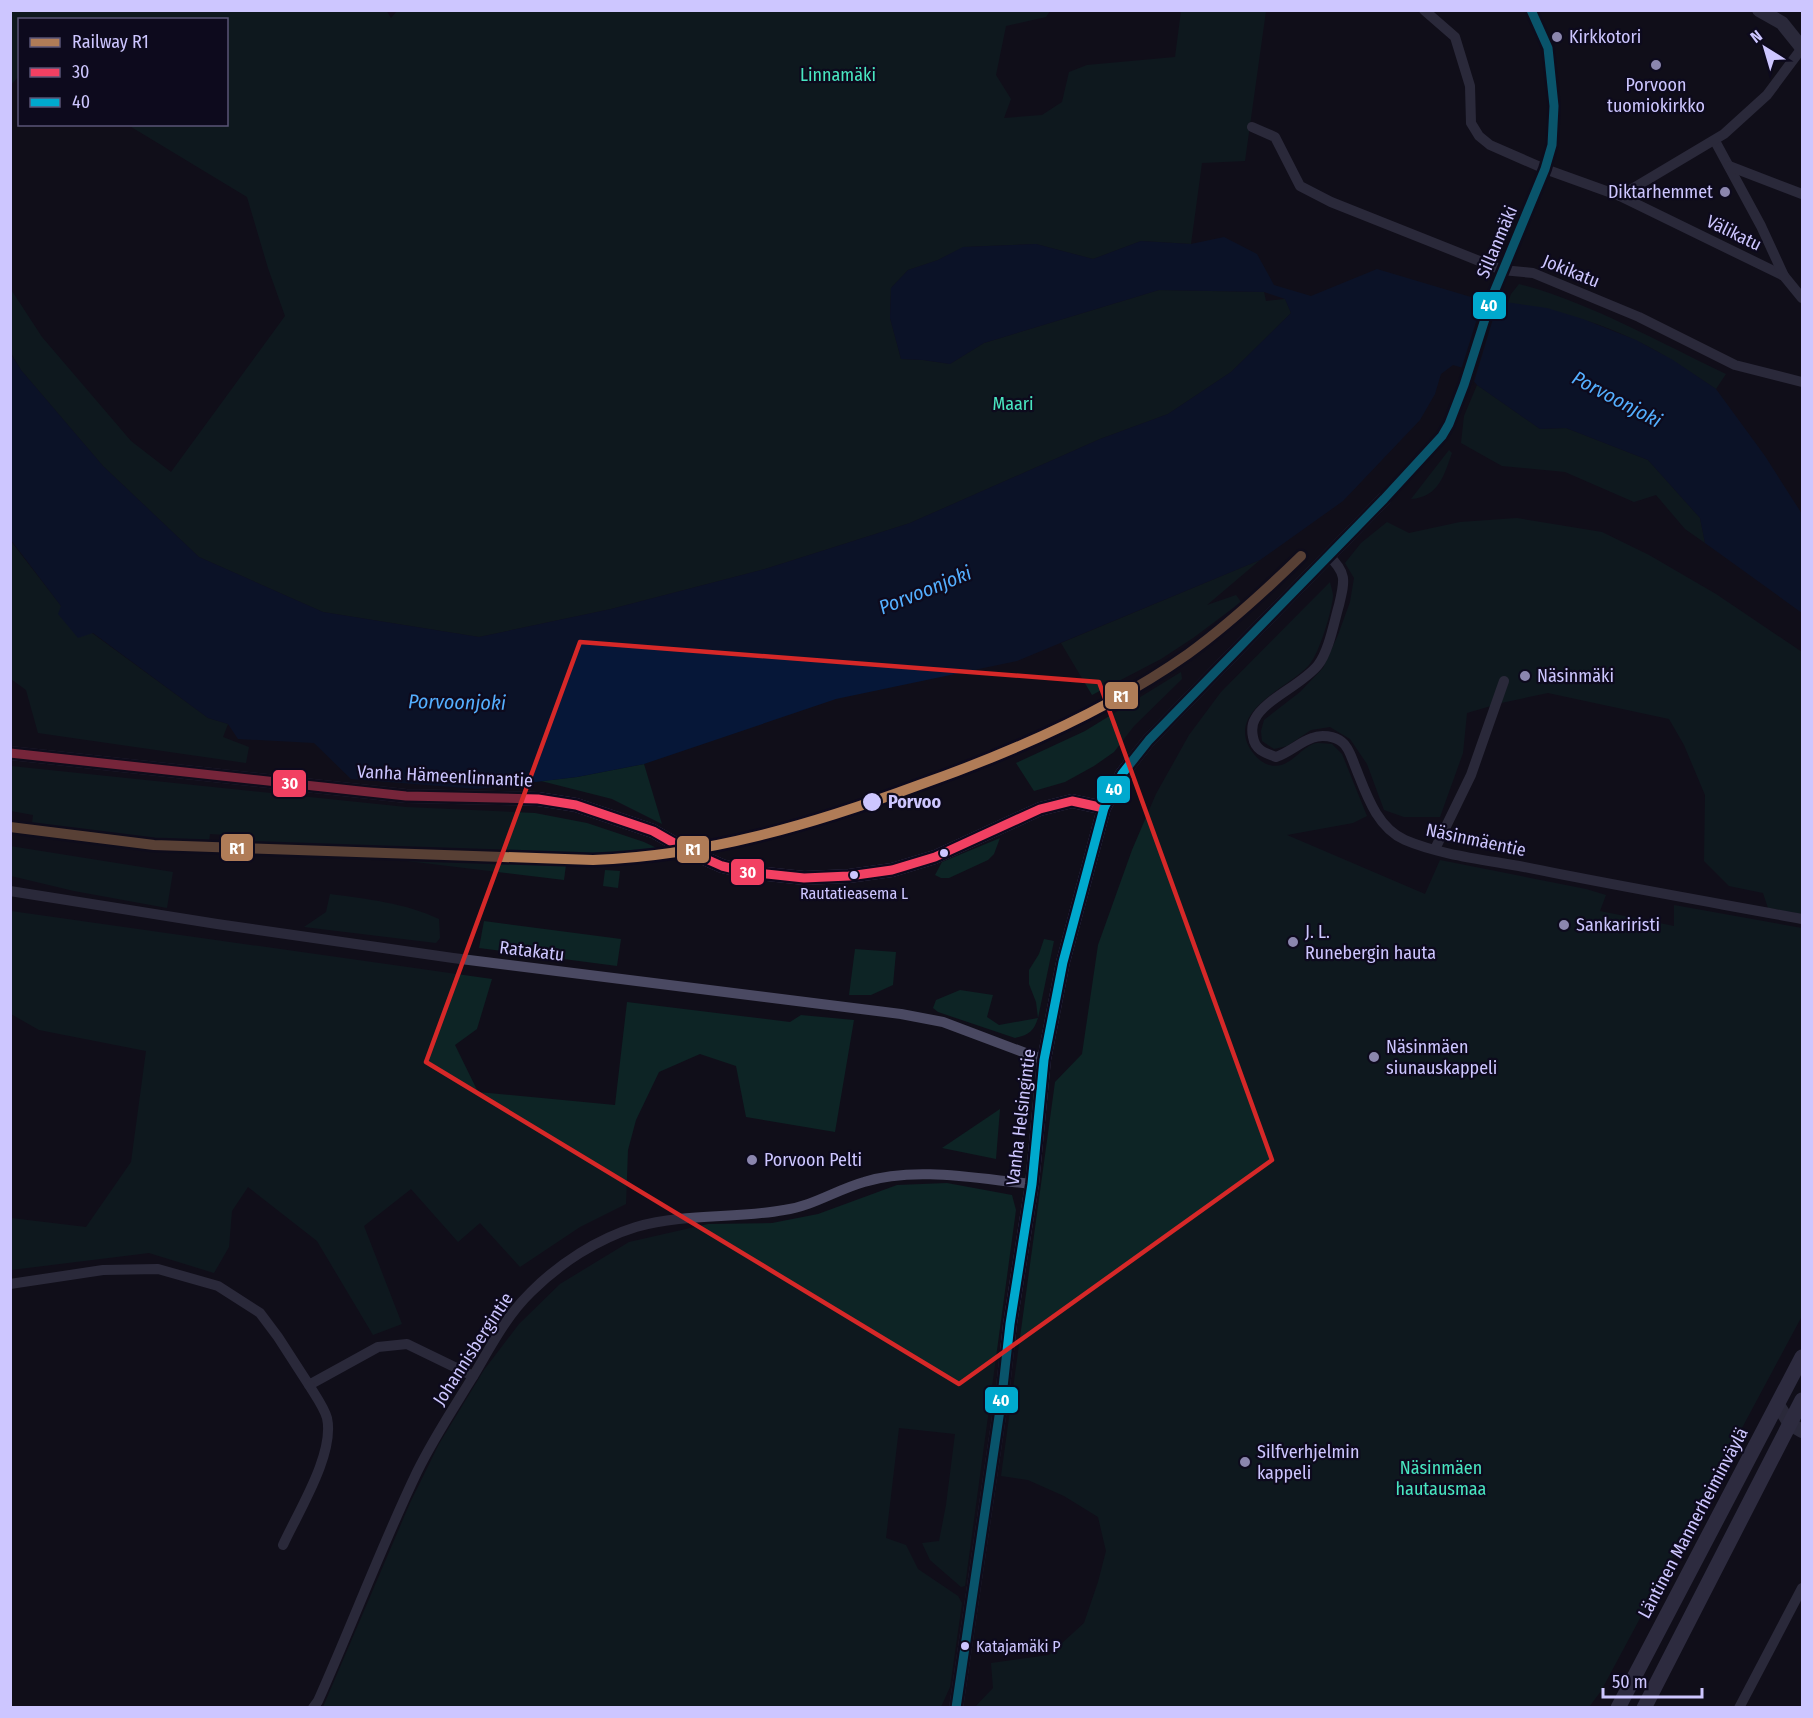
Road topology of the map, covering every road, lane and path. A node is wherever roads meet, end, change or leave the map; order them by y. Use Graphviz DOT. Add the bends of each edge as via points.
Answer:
graph roads {
  1 [pos="1424,10"];
  2 [pos="1531,10"];
  3 [pos="1759,10"];
  4 [pos="1803,48"];
  5 [pos="1252,127"];
  6 [pos="1715,141"];
  7 [pos="1729,166"];
  8 [pos="1545,169"];
  9 [pos="1803,194"];
  10 [pos="1620,196"];
  11 [pos="1502,270"];
  12 [pos="1785,276"];
  13 [pos="1803,298"];
  14 [pos="1803,382"];
  15 [pos="1384,499"];
  16 [pos="1328,555"];
  17 [pos="1504,681"];
  18 [pos="10,753"];
  19 [pos="1104,808"];
  20 [pos="1435,849"];
  21 [pos="10,891"];
  22 [pos="1803,919"];
  23 [pos="1044,1060"];
  24 [pos="1032,1184"];
  25 [pos="10,1284"];
  26 [pos="1803,1357"];
  27 [pos="473,1376"];
  28 [pos="309,1385"];
  29 [pos="1778,1405"];
  30 [pos="1802,1405"];
  31 [pos="1796,1427"];
  32 [pos="283,1545"];
  33 [pos="1803,1588"];
  34 [pos="313,1707"];
  35 [pos="956,1707"];
  36 [pos="1618,1707"];
  37 [pos="1644,1707"];
  38 [pos="1739,1707"];
  1 -- 8 [label="street, Välikatu" via="1455,38 1470,86 1471,123 1479,136 1490,145"];
  2 -- 8 [label="street, Sillanmäki" via="1548,48 1554,106 1552,145"];
  3 -- 4 [label="street" via="1782,23"];
  4 -- 6 [label="street" via="1767,95"];
  5 -- 11 [label="street, Jokikatu" via="1275,137 1300,186"];
  6 -- 7 [label="street"];
  6 -- 10 [label="street"];
  7 -- 9 [label="street"];
  7 -- 12 [label="street"];
  8 -- 10 [label="street, Välikatu"];
  8 -- 11 [label="street, Sillanmäki"];
  10 -- 12 [label="street, Välikatu"];
  11 -- 14 [label="street, Jokikatu" via="1533,273 1639,317 1735,365"];
  11 -- 15 [label="street, Sillanmäki" via="1455,410 1442,436"];
  12 -- 13 [label="street, Välikatu"];
  15 -- 16 [label="street, Vanha Helsingintie"];
  16 -- 19 [label="street, Vanha Helsingintie" via="1149,740 1122,774"];
  16 -- 20 [label="street, Näsinmäentie" via="1343,573 1344,586 1332,632 1319,664 1254,720 1254,743 1276,757 1313,737 1331,736 1343,743 1380,820 1405,840"];
  17 -- 20 [label="street" via="1471,775"];
  18 -- 19 [label="street, Vanha Hämeenlinnantie" via="406,796 538,799 576,805 653,831 722,866 804,878 892,870 935,857 1040,809 1072,801"];
  19 -- 23 [label="street, Vanha Helsingintie" via="1063,962"];
  20 -- 22 [label="street, Näsinmäentie"];
  21 -- 23 [label="street, Ratakatu" via="453,958 901,1014 943,1022"];
  23 -- 24 [label="street, Vanha Helsingintie"];
  24 -- 27 [label="street, Johannisbergintie" via="934,1174 887,1177 865,1181 809,1205 783,1211 699,1216 636,1227 568,1260 530,1293 500,1331"];
  24 -- 35 [label="street, Vanha Helsingintie"];
  25 -- 28 [label="street" via="103,1270 158,1269 218,1286 260,1313"];
  26 -- 29 [label="main road, Läntinen Mannerheiminväylä"];
  27 -- 28 [label="street" via="407,1344 378,1347"];
  27 -- 34 [label="street, Johannisbergintie" via="417,1472"];
  28 -- 32 [label="street" via="326,1416 329,1434 322,1461"];
  29 -- 30 [label="street"];
  29 -- 31 [label="street"];
  29 -- 36 [label="main road, Läntinen Mannerheiminväylä"];
  30 -- 31 [label="main road"];
  31 -- 37 [label="main road"];
  33 -- 38 [label="street"];
}
